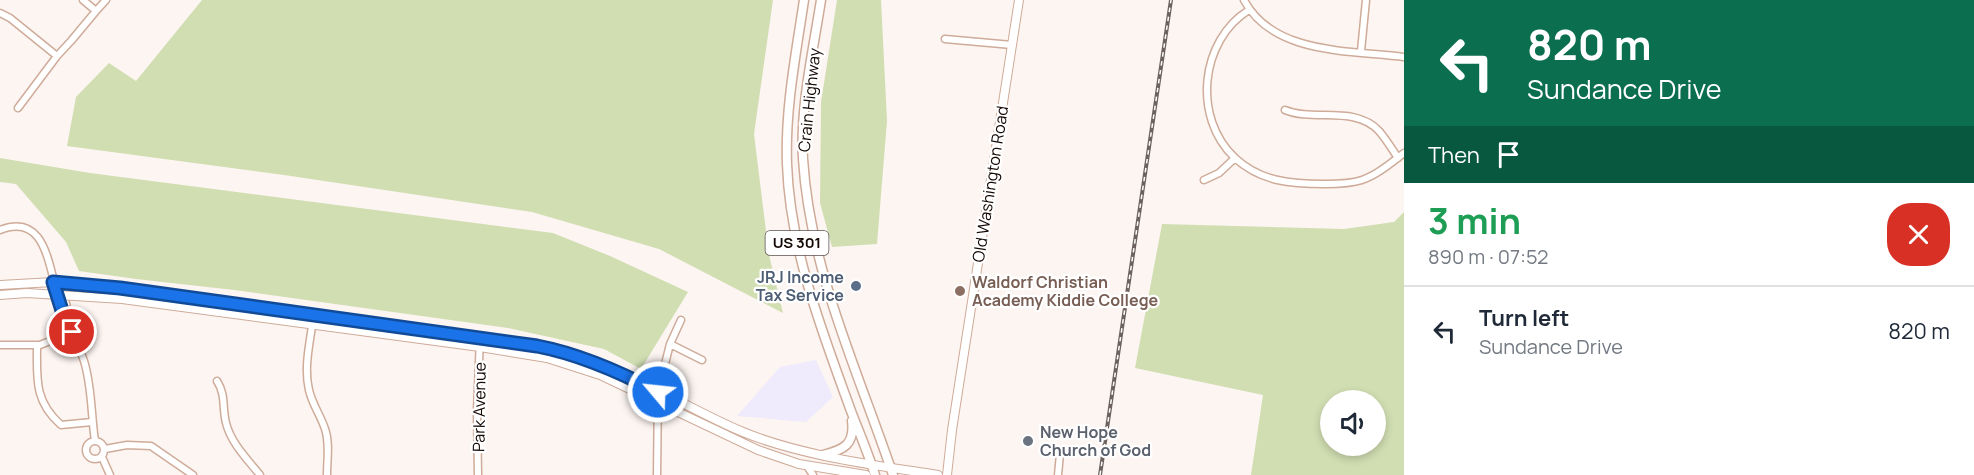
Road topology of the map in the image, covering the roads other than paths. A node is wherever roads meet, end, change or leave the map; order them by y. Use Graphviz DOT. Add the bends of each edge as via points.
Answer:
graph roads {
  1 [pos="83,0"];
  2 [pos="804,0"];
  3 [pos="821,0"];
  4 [pos="1018,0"];
  5 [pos="1244,0"];
  6 [pos="1366,0"];
  7 [pos="105,1"];
  8 [pos="1249,10"];
  9 [pos="96,12"];
  10 [pos="0,13"];
  11 [pos="945,39"];
  12 [pos="1012,45"];
  13 [pos="1361,51"];
  14 [pos="57,56"];
  15 [pos="1404,57"];
  16 [pos="18,108"];
  17 [pos="1284,110"];
  18 [pos="1404,153"];
  19 [pos="1235,158"];
  20 [pos="1398,158"];
  21 [pos="1204,180"];
  22 [pos="0,230"];
  23 [pos="53,282"];
  24 [pos="0,285"];
  25 [pos="0,295"];
  26 [pos="58,295"];
  27 [pos="681,320"];
  28 [pos="312,326"];
  29 [pos="71,329"];
  30 [pos="480,338"];
  31 [pos="670,344"];
  32 [pos="0,345"];
  33 [pos="37,346"];
  34 [pos="480,347"];
  35 [pos="702,360"];
  36 [pos="217,381"];
  37 [pos="657,396"];
  38 [pos="851,409"];
  39 [pos="92,422"];
  40 [pos="95,441"];
  41 [pos="105,449"];
  42 [pos="1060,453"];
  43 [pos="823,455"];
  44 [pos="102,457"];
  45 [pos="872,464"];
  46 [pos="807,466"];
  47 [pos="833,470"];
  48 [pos="892,471"];
  49 [pos="846,473"];
  50 [pos="110,475"];
  51 [pos="193,475"];
  52 [pos="260,475"];
  53 [pos="327,475"];
  54 [pos="478,475"];
  55 [pos="657,475"];
  56 [pos="813,475"];
  57 [pos="824,475"];
  58 [pos="866,475"];
  59 [pos="875,475"];
  60 [pos="938,475"];
  61 [pos="947,475"];
  62 [pos="1058,475"];
  1 -- 9 [label="street"];
  2 -- 38 [label="highway, Crain Highway / US 301" via="788,130 791,205 805,276"];
  3 -- 48 [label="highway, Crain Highway / US 301" via="805,117 803,158 808,207 832,304"];
  4 -- 12 [label="main road, Old Washington Road"];
  5 -- 8 [label="street"];
  6 -- 13 [label="street"];
  7 -- 9 [label="street"];
  8 -- 13 [label="street" via="1267,28 1295,42"];
  8 -- 19 [label="street" via="1222,35 1208,73 1211,115"];
  9 -- 14 [label="street"];
  10 -- 14 [label="street"];
  11 -- 12 [label="street"];
  12 -- 61 [label="main road, Old Washington Road"];
  13 -- 15 [label="street"];
  14 -- 16 [label="street"];
  17 -- 20 [label="street" via="1359,118 1378,130"];
  18 -- 20 [label="street"];
  19 -- 20 [label="street" via="1262,175 1308,184 1364,180"];
  19 -- 21 [label="street"];
  22 -- 23 [label="street" via="20,227 37,235 46,251"];
  23 -- 24 [label="main road"];
  23 -- 26 [label="street"];
  23 -- 30 [label="main road"];
  25 -- 26 [label="main road"];
  26 -- 28 [label="main road" via="122,299"];
  26 -- 29 [label="street" via="66,303"];
  27 -- 31 [label="street"];
  28 -- 34 [label="main road"];
  28 -- 53 [label="street" via="307,380 326,430"];
  29 -- 33 [label="street"];
  29 -- 39 [label="street" via="85,364"];
  30 -- 34 [label="street, Park Avenue"];
  30 -- 37 [label="main road" via="565,352 631,377"];
  31 -- 35 [label="street"];
  31 -- 37 [label="street"];
  32 -- 33 [label="street"];
  33 -- 39 [label="street" via="39,394 51,414 61,426"];
  34 -- 37 [label="main road" via="576,366"];
  34 -- 54 [label="street, Park Avenue"];
  36 -- 52 [label="street" via="225,398 229,433"];
  37 -- 43 [label="main road" via="744,433"];
  37 -- 46 [label="main road" via="758,450"];
  37 -- 55 [label="street"];
  38 -- 43 [label="highway" via="851,440"];
  38 -- 45 [label="highway, Crain Highway / US 301"];
  39 -- 40 [label="street"];
  40 -- 41 [label="street"];
  40 -- 44 [label="street" via="87,446 87,455 92,459"];
  41 -- 44 [label="street"];
  41 -- 51 [label="street" via="151,446"];
  42 -- 62 [label="street"];
  43 -- 45 [label="main road"];
  44 -- 50 [label="street"];
  45 -- 48 [label="main road"];
  45 -- 59 [label="highway, Crain Highway / US 301"];
  46 -- 47 [label="main road"];
  46 -- 56 [label="street"];
  47 -- 49 [label="main road"];
  47 -- 57 [label="street"];
  48 -- 60 [label="main road"];
  49 -- 58 [label="main road"];
}
